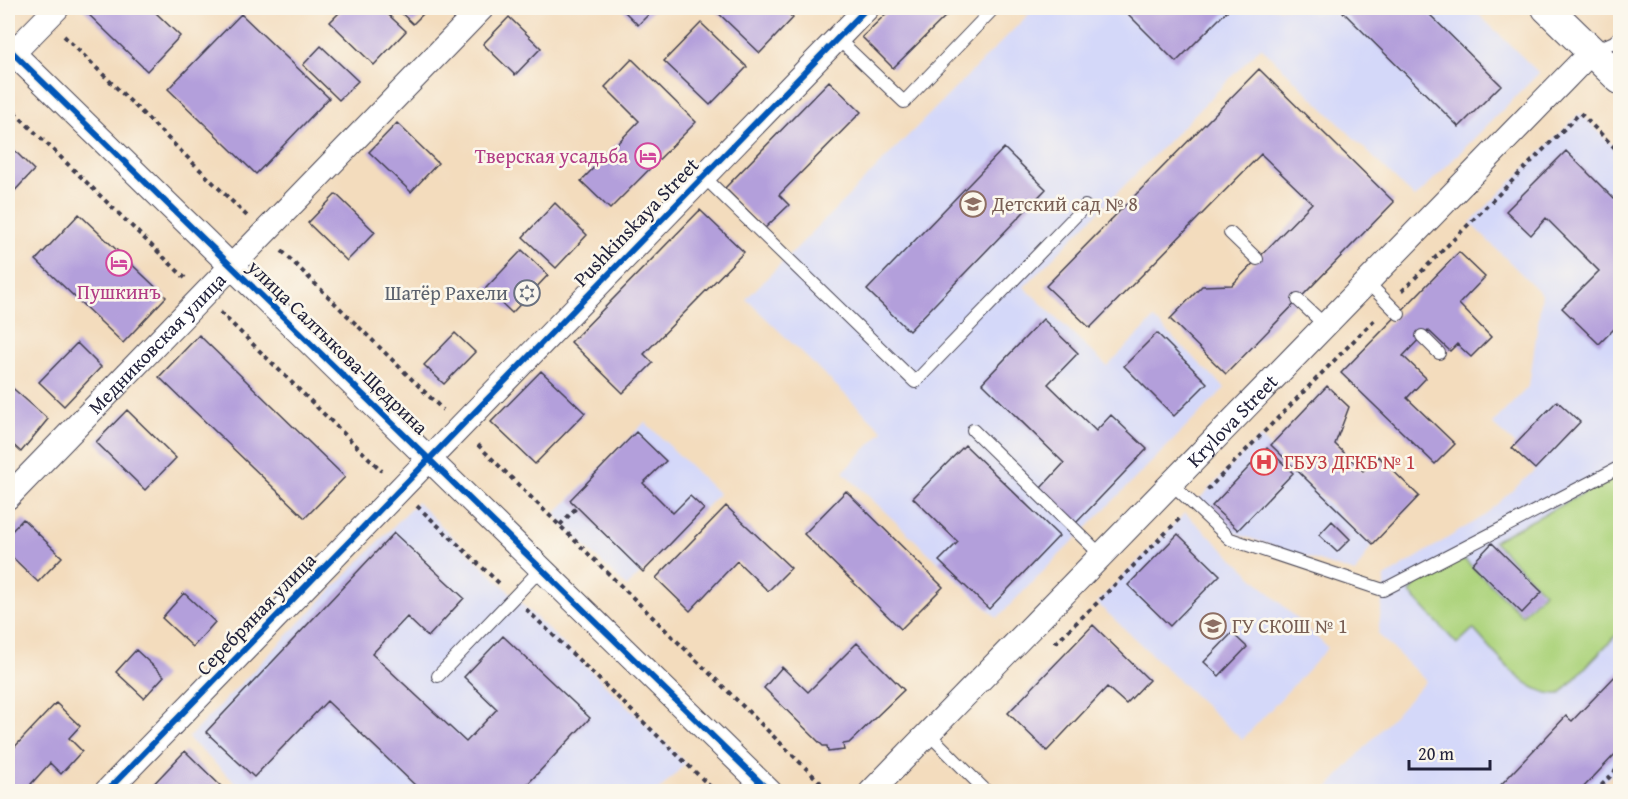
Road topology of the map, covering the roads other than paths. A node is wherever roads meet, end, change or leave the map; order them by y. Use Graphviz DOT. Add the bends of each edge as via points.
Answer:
graph roads {
  1 [pos="482,8"];
  2 [pos="867,8"];
  3 [pos="994,8"];
  4 [pos="1553,10"];
  5 [pos="52,13"];
  6 [pos="1620,36"];
  7 [pos="837,38"];
  8 [pos="1592,51"];
  9 [pos="10,56"];
  10 [pos="1620,79"];
  11 [pos="703,176"];
  12 [pos="1085,206"];
  13 [pos="1230,233"];
  14 [pos="1257,259"];
  15 [pos="231,266"];
  16 [pos="1367,282"];
  17 [pos="1298,300"];
  18 [pos="1399,314"];
  19 [pos="1325,325"];
  20 [pos="1422,336"];
  21 [pos="1439,352"];
  22 [pos="973,430"];
  23 [pos="429,459"];
  24 [pos="1620,467"];
  25 [pos="1171,483"];
  26 [pos="8,497"];
  27 [pos="1101,555"];
  28 [pos="541,569"];
  29 [pos="438,676"];
  30 [pos="928,733"];
  31 [pos="106,792"];
  32 [pos="770,792"];
  33 [pos="871,792"];
  34 [pos="987,792"];
  1 -- 15 [label="street, Медниковская улица"];
  2 -- 7 [label="street, Pushkinskaya Street"];
  3 -- 7 [label="lane" via="904,102"];
  4 -- 8 [label="street"];
  5 -- 9 [label="street"];
  6 -- 8 [label="lane"];
  7 -- 11 [label="street, Pushkinskaya Street"];
  8 -- 10 [label="street"];
  8 -- 16 [label="street, Krylova Street"];
  9 -- 15 [label="street, улица Салтыкова-Щедрина"];
  11 -- 12 [label="lane" via="915,382"];
  11 -- 23 [label="street, Pushkinskaya Street"];
  13 -- 14 [label="lane"];
  15 -- 23 [label="street, улица Салтыкова-Щедрина"];
  15 -- 26 [label="street, Медниковская улица"];
  16 -- 18 [label="lane"];
  16 -- 19 [label="street, Krylova Street"];
  17 -- 19 [label="lane"];
  19 -- 25 [label="street, Krylova Street"];
  20 -- 21 [label="lane"];
  22 -- 27 [label="lane"];
  23 -- 28 [label="street, улица Салтыкова-Щедрина"];
  23 -- 31 [label="street, Серебряная улица"];
  24 -- 25 [label="lane" via="1383,590 1230,539"];
  25 -- 27 [label="street, Krylova Street"];
  27 -- 30 [label="street, Krylova Street"];
  28 -- 29 [label="lane"];
  28 -- 32 [label="street, улица Салтыкова-Щедрина"];
  30 -- 33 [label="street, Krylova Street"];
  30 -- 34 [label="lane"];
}
